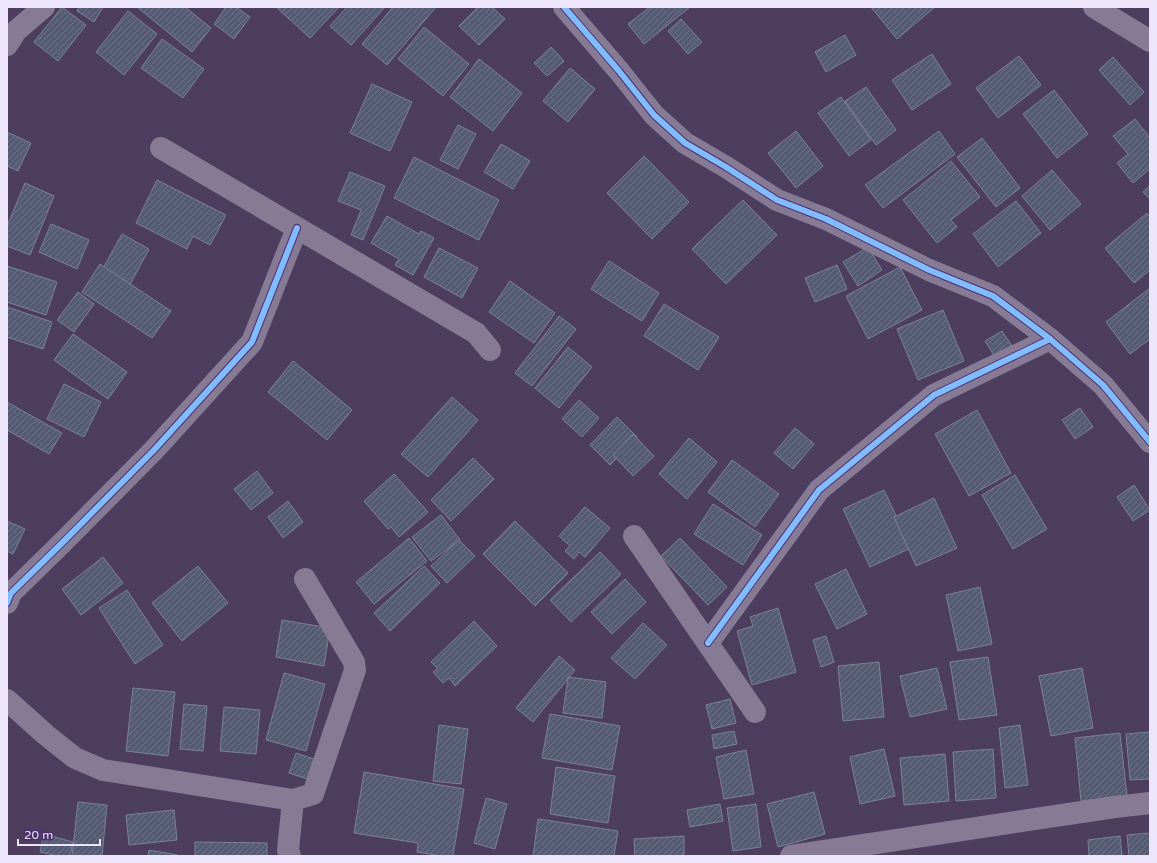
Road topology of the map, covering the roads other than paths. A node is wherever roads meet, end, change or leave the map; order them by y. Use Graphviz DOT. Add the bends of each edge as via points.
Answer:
graph roads {
  1 [pos="44,7"];
  2 [pos="564,7"];
  3 [pos="1094,7"];
  4 [pos="10,35"];
  5 [pos="1150,41"];
  6 [pos="161,148"];
  7 [pos="297,228"];
  8 [pos="1050,339"];
  9 [pos="490,350"];
  10 [pos="1150,442"];
  11 [pos="634,536"];
  12 [pos="305,579"];
  13 [pos="7,603"];
  14 [pos="708,643"];
  15 [pos="7,700"];
  16 [pos="755,712"];
  17 [pos="293,800"];
  18 [pos="1150,803"];
  19 [pos="290,856"];
  20 [pos="791,856"];
  1 -- 4 [label="street"];
  2 -- 8 [label="street" via="654,115 685,143 726,166 777,200 826,219 929,270 993,296"];
  3 -- 5 [label="street"];
  6 -- 7 [label="street"];
  7 -- 9 [label="street" via="476,333"];
  7 -- 13 [label="street" via="252,342 154,450 11,593"];
  8 -- 10 [label="street" via="1103,385"];
  8 -- 14 [label="street" via="934,395 819,490"];
  11 -- 14 [label="street"];
  12 -- 17 [label="street" via="354,662 356,670 313,794"];
  14 -- 16 [label="street"];
  15 -- 17 [label="street" via="75,758 103,770"];
  17 -- 19 [label="street" via="288,850"];
  18 -- 20 [label="street"];
}
